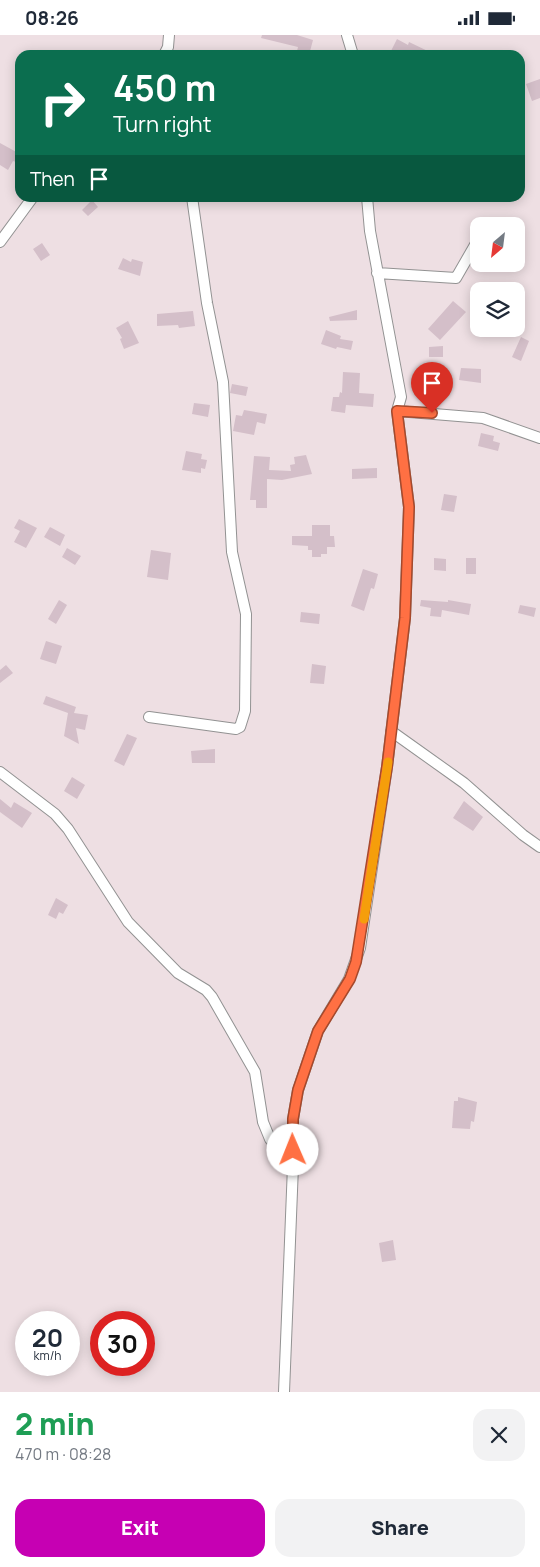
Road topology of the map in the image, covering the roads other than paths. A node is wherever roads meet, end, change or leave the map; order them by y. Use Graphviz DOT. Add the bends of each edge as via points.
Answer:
graph roads {
  1 [pos="169,35"];
  2 [pos="347,35"];
  3 [pos="167,50"];
  4 [pos="352,50"];
  5 [pos="29,202"];
  6 [pos="193,202"];
  7 [pos="367,202"];
  8 [pos="0,242"];
  9 [pos="470,254"];
  10 [pos="377,273"];
  11 [pos="397,411"];
  12 [pos="540,439"];
  13 [pos="149,717"];
  14 [pos="391,731"];
  15 [pos="0,772"];
  16 [pos="540,847"];
  17 [pos="293,1166"];
  18 [pos="284,1392"];
  1 -- 3 [label="street"];
  2 -- 4 [label="street"];
  5 -- 8 [label="street"];
  6 -- 13 [label="street" via="207,303 223,381 232,552 246,615 245,711 240,727 236,729"];
  7 -- 10 [label="street"];
  9 -- 10 [label="street" via="456,278"];
  10 -- 11 [label="street" via="400,397"];
  11 -- 12 [label="street" via="483,418"];
  11 -- 14 [label="street" via="409,507 405,618"];
  14 -- 16 [label="street" via="464,783"];
  14 -- 17 [label="street" via="358,955 350,979 318,1031 298,1090 293,1119"];
  15 -- 17 [label="street" via="54,814 68,829 128,922 178,973 212,997 255,1072 270,1139"];
  17 -- 18 [label="street"];
}
